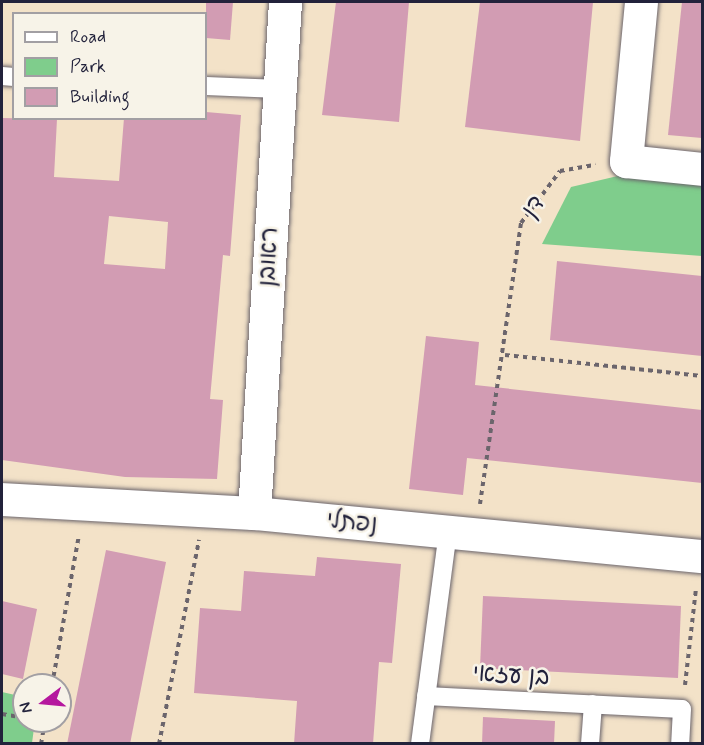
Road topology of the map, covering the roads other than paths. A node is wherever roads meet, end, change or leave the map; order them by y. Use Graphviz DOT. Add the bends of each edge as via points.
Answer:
graph roads {
  1 [pos="285,2"];
  2 [pos="641,2"];
  3 [pos="207,86"];
  4 [pos="279,89"];
  5 [pos="702,169"];
  6 [pos="2,499"];
  7 [pos="254,513"];
  8 [pos="448,532"];
  9 [pos="700,556"];
  10 [pos="426,696"];
  11 [pos="593,704"];
  12 [pos="420,744"];
  13 [pos="590,744"];
  14 [pos="680,744"];
  1 -- 4 [label="street, ראובן"];
  2 -- 5 [label="street" via="626,161"];
  3 -- 4 [label="lane"];
  4 -- 7 [label="street, ראובן"];
  6 -- 7 [label="street, נפתלי"];
  7 -- 8 [label="street, נפתלי"];
  8 -- 9 [label="street, נפתלי"];
  8 -- 10 [label="lane"];
  10 -- 11 [label="lane, בן עזאי"];
  10 -- 12 [label="lane"];
  11 -- 13 [label="lane"];
  11 -- 14 [label="lane, בן עזאי" via="682,709"];
}
